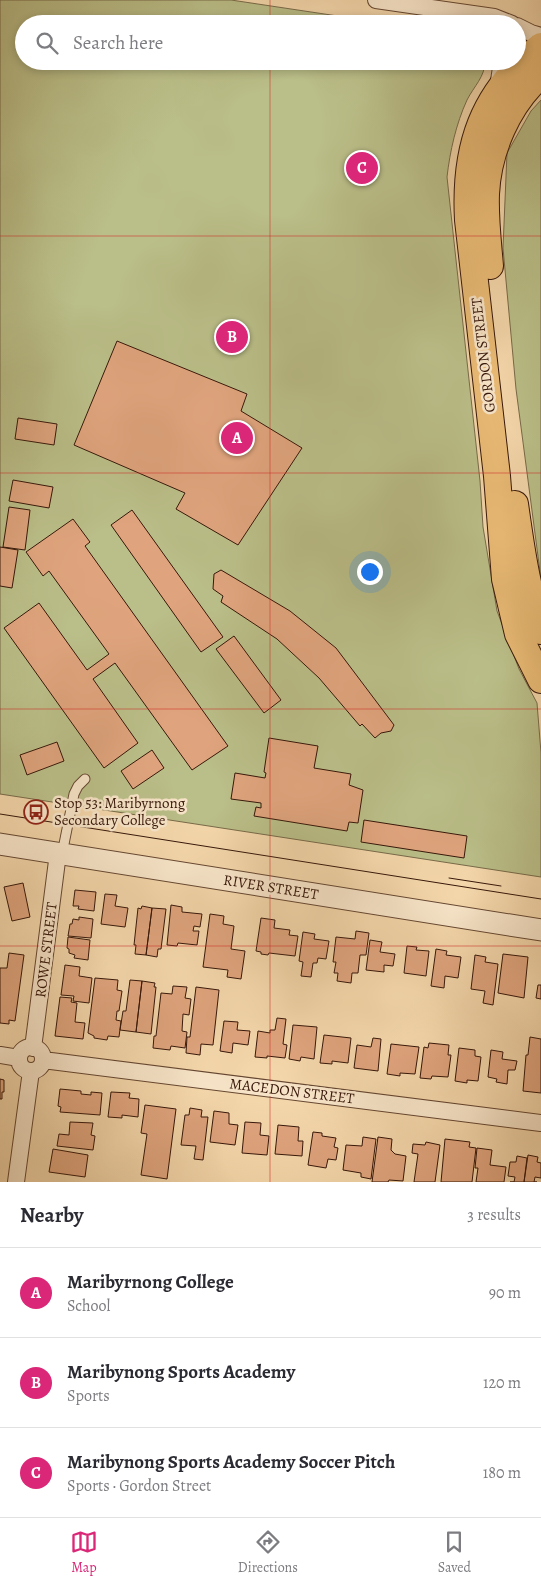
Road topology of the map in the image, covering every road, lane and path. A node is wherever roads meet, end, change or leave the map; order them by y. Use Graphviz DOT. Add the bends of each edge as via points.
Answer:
graph roads {
  1 [pos="376,0"];
  2 [pos="454,13"];
  3 [pos="458,15"];
  4 [pos="474,15"];
  5 [pos="526,30"];
  6 [pos="541,36"];
  7 [pos="541,46"];
  8 [pos="526,59"];
  9 [pos="500,70"];
  10 [pos="514,70"];
  11 [pos="541,75"];
  12 [pos="496,95"];
  13 [pos="541,631"];
  14 [pos="541,680"];
  15 [pos="85,779"];
  16 [pos="0,844"];
  17 [pos="60,854"];
  18 [pos="541,930"];
  19 [pos="38,1054"];
  20 [pos="0,1055"];
  21 [pos="19,1058"];
  22 [pos="31,1071"];
  23 [pos="541,1123"];
  24 [pos="16,1182"];
  1 -- 2 [label="street"];
  2 -- 3 [label="street"];
  2 -- 4 [label="street"];
  5 -- 6 [label="street"];
  7 -- 8 [label="main road, GORDON STREET"];
  9 -- 12 [label="street"];
  10 -- 12 [label="main road, GORDON STREET"];
  11 -- 13 [label="main road, GORDON STREET" via="518,102 500,133 493,151 486,191 494,323 519,529 526,577"];
  12 -- 14 [label="main road, GORDON STREET" via="471,152 466,196 505,579 518,634"];
  15 -- 17 [label="lane" via="74,794"];
  16 -- 17 [label="street, RIVER STREET"];
  17 -- 18 [label="street, RIVER STREET"];
  17 -- 19 [label="street, ROWE STREET"];
  19 -- 21 [label="street" via="27,1048"];
  19 -- 22 [label="street" via="39,1068"];
  19 -- 23 [label="street, MACEDON STREET"];
  20 -- 21 [label="street"];
  21 -- 22 [label="street" via="22,1067"];
  22 -- 24 [label="street"];
}
